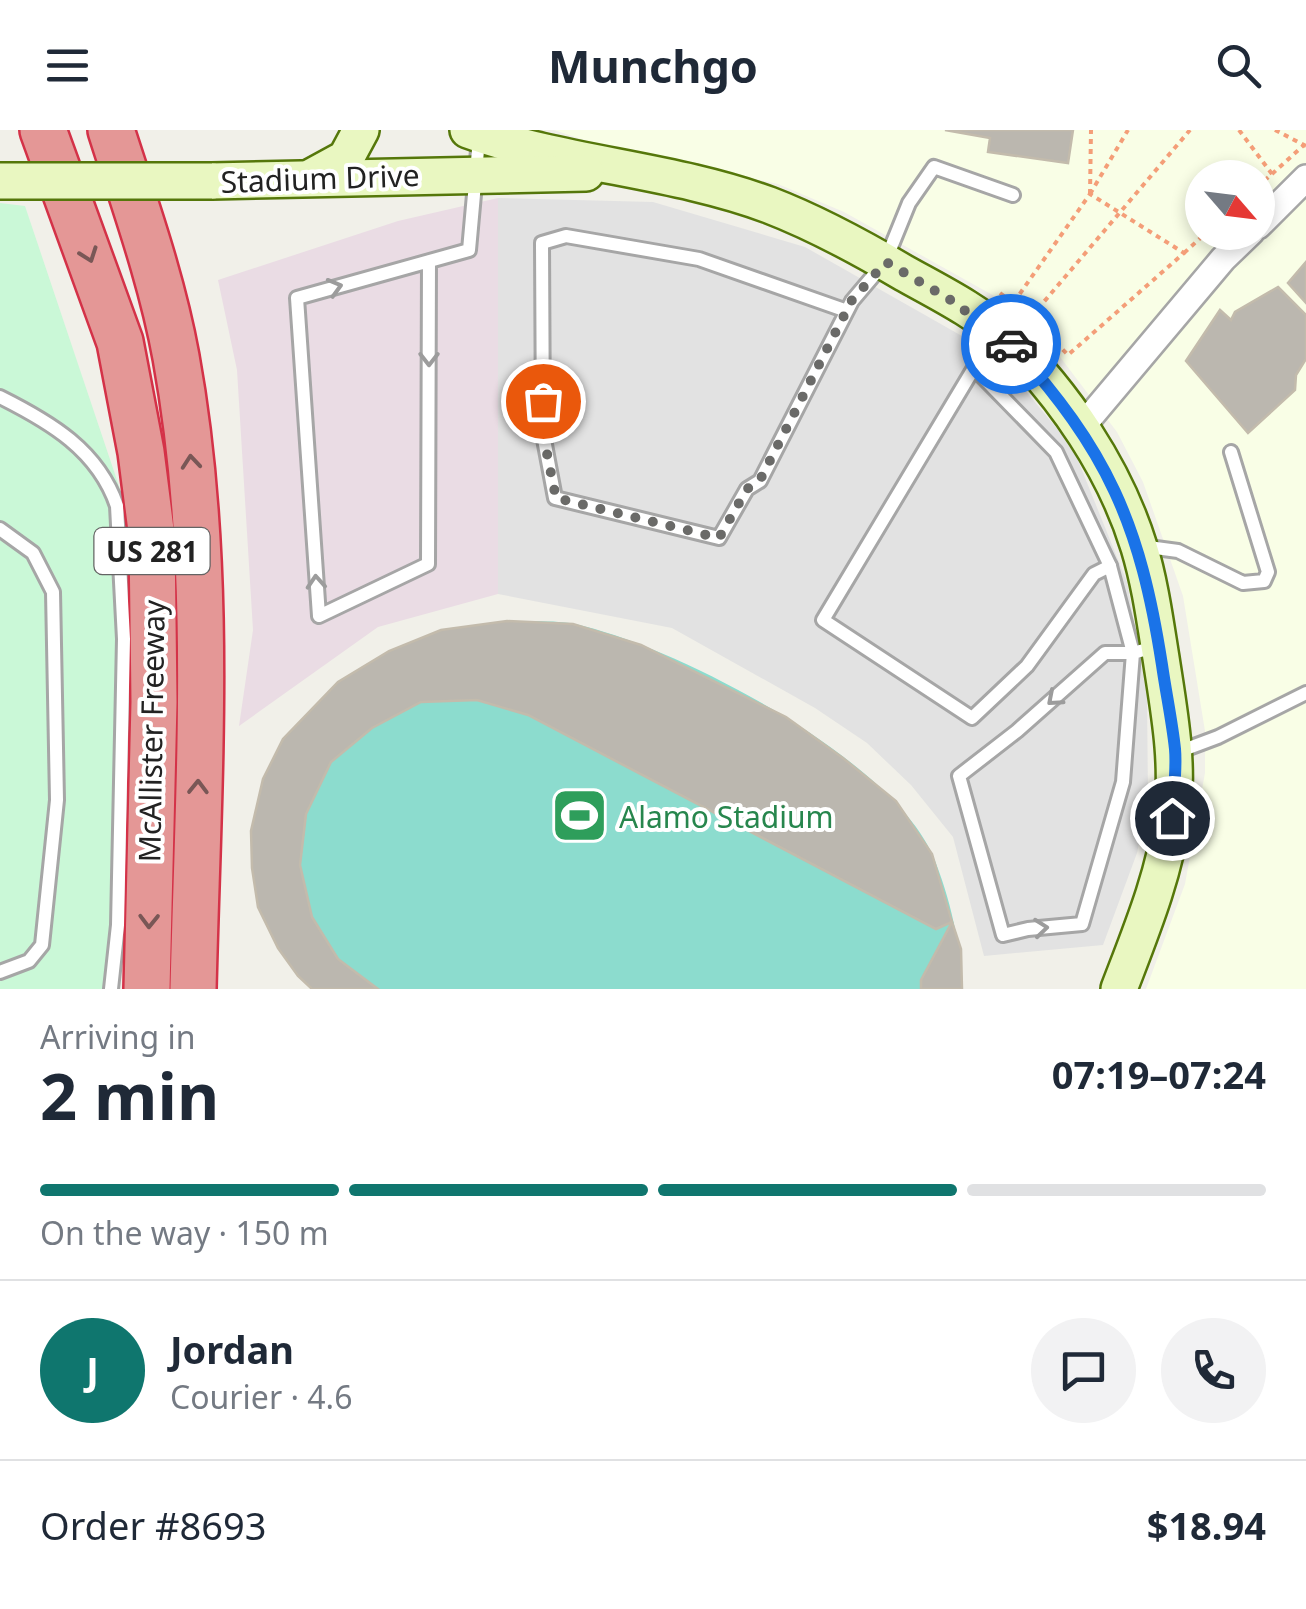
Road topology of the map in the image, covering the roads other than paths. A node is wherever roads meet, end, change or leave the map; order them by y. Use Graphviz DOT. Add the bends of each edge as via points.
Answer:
graph roads {
  1 [pos="43,130"];
  2 [pos="111,130"];
  3 [pos="360,130"];
  4 [pos="474,132"];
  5 [pos="640,173"];
  6 [pos="475,174"];
  7 [pos="312,177"];
  8 [pos="1306,178"];
  9 [pos="0,181"];
  10 [pos="1014,195"];
  11 [pos="1275,209"];
  12 [pos="1234,250"];
  13 [pos="429,261"];
  14 [pos="886,262"];
  15 [pos="847,311"];
  16 [pos="1017,327"];
  17 [pos="974,368"];
  18 [pos="0,397"];
  19 [pos="1080,429"];
  20 [pos="1232,452"];
  21 [pos="0,529"];
  22 [pos="1124,556"];
  23 [pos="1146,649"];
  24 [pos="1306,692"];
  25 [pos="1176,753"];
  26 [pos="0,972"];
  27 [pos="111,989"];
  28 [pos="147,989"];
  29 [pos="194,989"];
  30 [pos="1119,989"];
  1 -- 28 [label="highway, McAllister Freeway / US 281, one-way" via="120,342 150,520 154,702"];
  29 -- 2 [label="highway, McAllister Freeway / US 281, one-way" via="201,651 189,442 156,270"];
  3 -- 7 [label="main road" via="346,158"];
  4 -- 5 [label="main road, Stadium Drive"];
  4 -- 6 [label="lane"];
  5 -- 6 [label="main road, Stadium Drive"];
  5 -- 14 [label="main road, Stadium Drive" via="767,204"];
  6 -- 7 [label="main road, Stadium Drive"];
  6 -- 13 [label="lane" via="469,250"];
  7 -- 9 [label="main road, Stadium Drive, bridge"];
  8 -- 11 [label="street"];
  10 -- 14 [label="lane" via="934,168 909,202"];
  12 -- 19 [label="street"];
  13 -- 13 [label="lane, one-way" via="428,564 319,616 297,298"];
  14 -- 15 [label="lane"];
  14 -- 16 [label="main road, Stadium Drive" via="949,299"];
  15 -- 15 [label="lane" via="760,480 747,489 719,538 556,498 543,434 542,244 566,236 698,259"];
  16 -- 17 [label="lane"];
  16 -- 19 [label="main road, Stadium Drive" via="1039,375"];
  17 -- 22 [label="lane" via="1056,452"];
  17 -- 22 [label="lane" via="824,620 972,718 1027,666 1094,574"];
  18 -- 27 [label="lane" via="69,436 110,486 116,506 124,638"];
  19 -- 22 [label="main road, Stadium Drive" via="1119,495"];
  20 -- 22 [label="lane" via="1268,572 1264,581 1243,583 1178,551"];
  21 -- 26 [label="lane" via="33,553 53,592 57,800 42,945 29,961"];
  22 -- 23 [label="main road, Stadium Drive"];
  23 -- 23 [label="lane, one-way" via="1105,652 960,776 1003,934 1082,924 1124,782"];
  23 -- 25 [label="main road, Stadium Drive"];
  24 -- 25 [label="lane"];
  25 -- 30 [label="main road, Stadium Drive" via="1172,818"];
}
